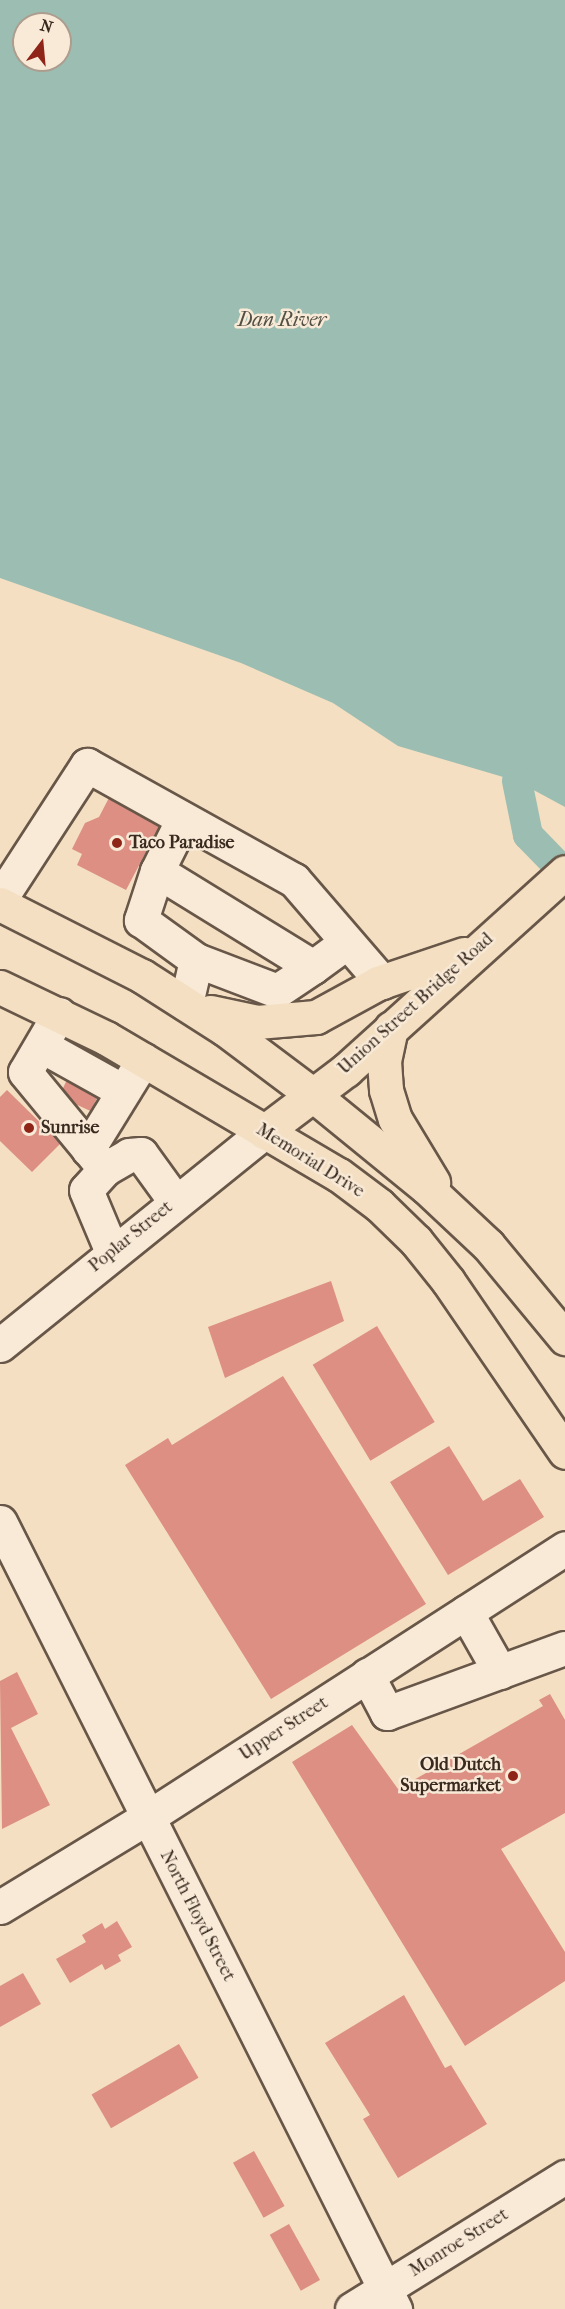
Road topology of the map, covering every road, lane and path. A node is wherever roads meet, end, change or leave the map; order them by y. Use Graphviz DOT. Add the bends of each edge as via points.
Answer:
graph roads {
  1 [pos="183,819"];
  2 [pos="157,871"];
  3 [pos="565,872"];
  4 [pos="0,899"];
  5 [pos="0,904"];
  6 [pos="347,942"];
  7 [pos="479,947"];
  8 [pos="196,960"];
  9 [pos="313,967"];
  10 [pos="382,982"];
  11 [pos="0,987"];
  12 [pos="189,1006"];
  13 [pos="59,1014"];
  14 [pos="391,1028"];
  15 [pos="42,1046"];
  16 [pos="143,1060"];
  17 [pos="123,1091"];
  18 [pos="313,1095"];
  19 [pos="264,1131"];
  20 [pos="96,1159"];
  21 [pos="175,1201"];
  22 [pos="450,1209"];
  23 [pos="112,1252"];
  24 [pos="565,1338"];
  25 [pos="0,1345"];
  26 [pos="565,1452"];
  27 [pos="0,1522"];
  28 [pos="565,1548"];
  29 [pos="466,1612"];
  30 [pos="565,1648"];
  31 [pos="500,1672"];
  32 [pos="366,1675"];
  33 [pos="148,1817"];
  34 [pos="0,1907"];
  35 [pos="565,2177"];
  36 [pos="390,2299"];
  37 [pos="352,2309"];
  1 -- 2 [label="street"];
  1 -- 4 [label="street" via="87,765"];
  1 -- 6 [label="street" via="294,880"];
  2 -- 8 [label="street" via="141,920"];
  2 -- 9 [label="street"];
  3 -- 7 [label="main road, Union Street Bridge Road"];
  5 -- 12 [label="main road" via="57,930"];
  6 -- 9 [label="street"];
  6 -- 10 [label="street"];
  7 -- 10 [label="main road"];
  7 -- 14 [label="main road, Union Street Bridge Road"];
  8 -- 9 [label="street" via="277,991"];
  8 -- 12 [label="street"];
  10 -- 12 [label="main road" via="316,1017 284,1022 257,1022"];
  11 -- 13 [label="main road, Memorial Drive"];
  12 -- 18 [label="main road"];
  13 -- 15 [label="street"];
  13 -- 16 [label="main road, Memorial Drive"];
  14 -- 18 [label="main road, Union Street Bridge Road"];
  14 -- 22 [label="main road" via="384,1061 386,1090 395,1119"];
  15 -- 17 [label="street"];
  15 -- 20 [label="street" via="26,1072"];
  16 -- 17 [label="street"];
  16 -- 19 [label="main road, Memorial Drive"];
  17 -- 20 [label="street"];
  18 -- 19 [label="main road, Union Street Bridge Road"];
  18 -- 22 [label="main road"];
  19 -- 21 [label="street, Poplar Street"];
  19 -- 26 [label="main road, Memorial Drive" via="339,1175 379,1205 416,1241"];
  20 -- 21 [label="street" via="141,1154"];
  20 -- 23 [label="street" via="86,1190"];
  21 -- 23 [label="street, Poplar Street"];
  22 -- 24 [label="main road" via="488,1245"];
  23 -- 25 [label="street, Poplar Street"];
  27 -- 33 [label="street, North Floyd Street"];
  28 -- 29 [label="street, Upper Street"];
  29 -- 31 [label="street"];
  29 -- 32 [label="street, Upper Street"];
  30 -- 31 [label="street"];
  31 -- 32 [label="street" via="387,1713"];
  32 -- 33 [label="street, Upper Street"];
  33 -- 34 [label="street, Upper Street"];
  33 -- 36 [label="street, North Floyd Street"];
  35 -- 36 [label="street, Monroe Street"];
  36 -- 37 [label="street, Monroe Street"];
}
